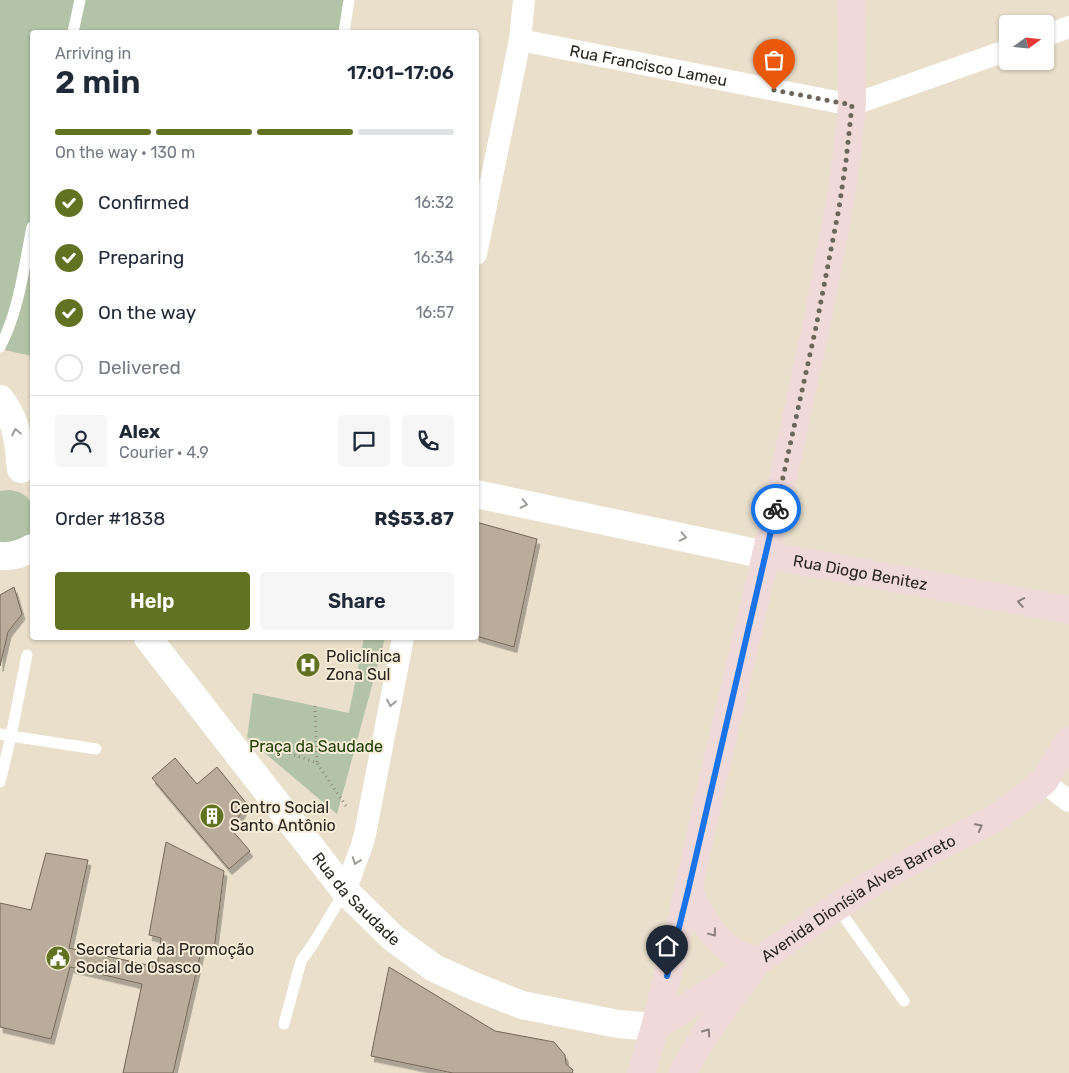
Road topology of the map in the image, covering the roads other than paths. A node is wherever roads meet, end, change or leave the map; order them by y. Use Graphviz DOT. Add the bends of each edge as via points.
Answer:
graph roads {
  1 [pos="80,0"];
  2 [pos="349,0"];
  3 [pos="524,0"];
  4 [pos="852,0"];
  5 [pos="1069,28"];
  6 [pos="73,30"];
  7 [pos="344,30"];
  8 [pos="1054,33"];
  9 [pos="520,40"];
  10 [pos="999,53"];
  11 [pos="852,105"];
  12 [pos="30,237"];
  13 [pos="479,239"];
  14 [pos="0,347"];
  15 [pos="0,399"];
  16 [pos="18,470"];
  17 [pos="479,495"];
  18 [pos="766,555"];
  19 [pos="1069,610"];
  20 [pos="150,640"];
  21 [pos="403,640"];
  22 [pos="27,655"];
  23 [pos="5,735"];
  24 [pos="1069,741"];
  25 [pos="96,750"];
  26 [pos="1069,757"];
  27 [pos="1044,780"];
  28 [pos="0,782"];
  29 [pos="1069,801"];
  30 [pos="345,891"];
  31 [pos="688,891"];
  32 [pos="837,907"];
  33 [pos="758,961"];
  34 [pos="904,1001"];
  35 [pos="284,1024"];
  36 [pos="655,1027"];
  37 [pos="640,1073"];
  38 [pos="682,1073"];
  1 -- 6 [label="lane"];
  2 -- 7 [label="lane"];
  3 -- 9 [label="street"];
  4 -- 11 [label="main road"];
  5 -- 8 [label="street"];
  9 -- 11 [label="street, Rua Francisco Lameu"];
  9 -- 13 [label="street"];
  10 -- 11 [label="street"];
  11 -- 18 [label="main road" via="836,226"];
  12 -- 14 [label="lane" via="16,304"];
  16 -- 15 [label="street, one-way" via="16,427"];
  17 -- 18 [label="street, Rua Diogo Benitez, one-way"];
  19 -- 18 [label="main road, Rua Diogo Benitez, one-way"];
  18 -- 31 [label="main road"];
  20 -- 30 [label="street, Rua da Saudade"];
  21 -- 30 [label="street, one-way" via="365,834"];
  22 -- 23 [label="lane"];
  23 -- 25 [label="lane"];
  23 -- 28 [label="lane"];
  24 -- 27 [label="main road"];
  26 -- 27 [label="street, Avenida Dionísia Alves Barreto"];
  27 -- 29 [label="street"];
  32 -- 27 [label="main road, Avenida Dionísia Alves Barreto, one-way" via="874,882 994,819"];
  30 -- 35 [label="lane" via="300,961"];
  30 -- 36 [label="street, Rua da Saudade" via="393,938 434,968 476,987 522,1005 618,1024"];
  31 -- 33 [label="main road, one-way" via="716,938 734,952"];
  31 -- 36 [label="main road"];
  32 -- 33 [label="main road, Avenida Dionísia Alves Barreto"];
  32 -- 34 [label="lane"];
  33 -- 36 [label="main road"];
  38 -- 33 [label="main road, Avenida Dionísia Alves Barreto, one-way" via="705,1034"];
  36 -- 37 [label="main road"];
}
